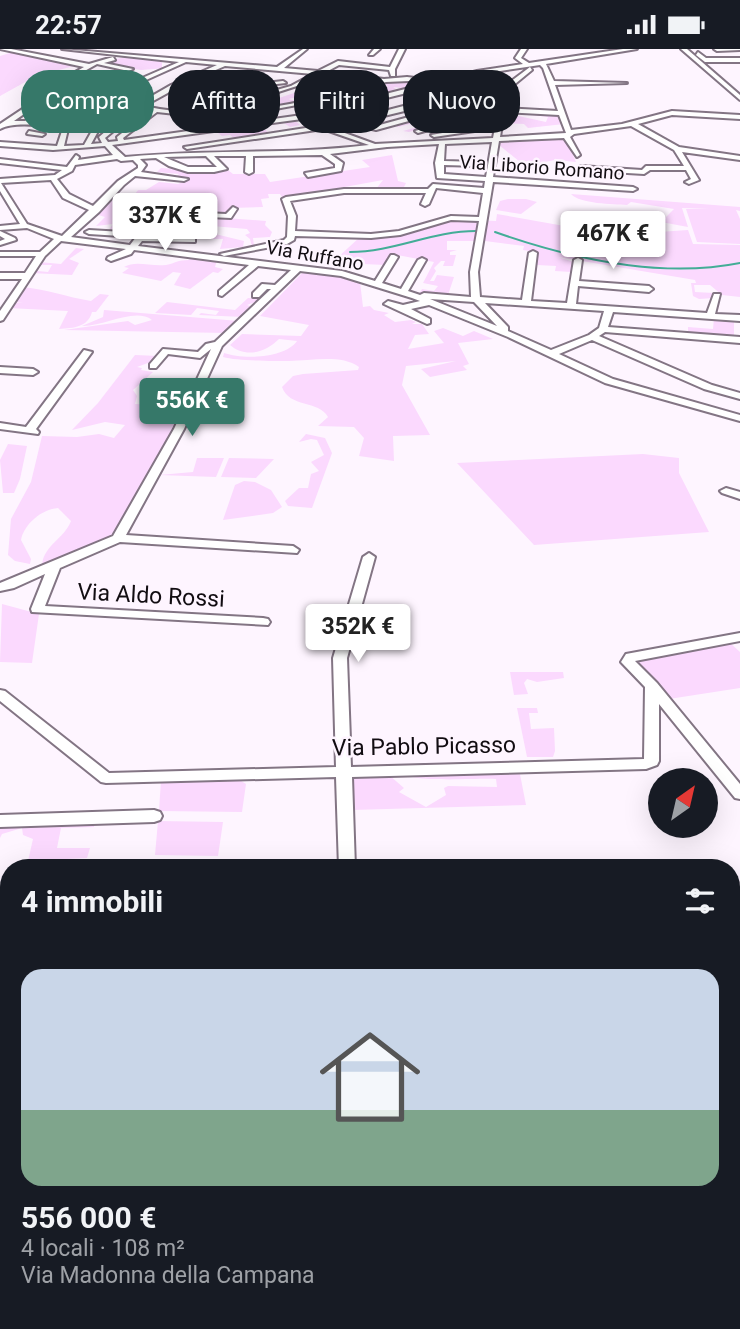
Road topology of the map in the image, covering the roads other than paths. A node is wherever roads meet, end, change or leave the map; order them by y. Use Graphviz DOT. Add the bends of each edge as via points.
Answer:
graph roads {
  1 [pos="65,49"];
  2 [pos="147,49"];
  3 [pos="377,49"];
  4 [pos="402,49"];
  5 [pos="524,49"];
  6 [pos="566,49"];
  7 [pos="634,49"];
  8 [pos="684,49"];
  9 [pos="692,49"];
  10 [pos="717,49"];
  11 [pos="738,49"];
  12 [pos="2,50"];
  13 [pos="157,50"];
  14 [pos="305,50"];
  15 [pos="371,54"];
  16 [pos="125,57"];
  17 [pos="518,58"];
  18 [pos="559,59"];
  19 [pos="740,61"];
  20 [pos="186,62"];
  21 [pos="221,65"];
  22 [pos="542,65"];
  23 [pos="90,66"];
  24 [pos="525,68"];
  25 [pos="83,70"];
  26 [pos="128,70"];
  27 [pos="209,70"];
  28 [pos="273,70"];
  29 [pos="325,70"];
  30 [pos="369,70"];
  31 [pos="496,70"];
  32 [pos="164,71"];
  33 [pos="168,73"];
  34 [pos="520,74"];
  35 [pos="154,75"];
  36 [pos="391,75"];
  37 [pos="403,77"];
  38 [pos="550,83"];
  39 [pos="624,83"];
  40 [pos="740,99"];
  41 [pos="280,107"];
  42 [pos="156,110"];
  43 [pos="168,111"];
  44 [pos="520,111"];
  45 [pos="21,113"];
  46 [pos="562,113"];
  47 [pos="740,117"];
  48 [pos="294,118"];
  49 [pos="3,119"];
  50 [pos="21,122"];
  51 [pos="633,124"];
  52 [pos="0,127"];
  53 [pos="21,127"];
  54 [pos="14,131"];
  55 [pos="294,131"];
  56 [pos="168,132"];
  57 [pos="39,133"];
  58 [pos="94,133"];
  59 [pos="106,133"];
  60 [pos="341,133"];
  61 [pos="448,133"];
  62 [pos="496,133"];
  63 [pos="567,134"];
  64 [pos="41,135"];
  65 [pos="434,135"];
  66 [pos="149,138"];
  67 [pos="20,139"];
  68 [pos="243,139"];
  69 [pos="495,140"];
  70 [pos="123,142"];
  71 [pos="0,144"];
  72 [pos="77,144"];
  73 [pos="442,144"];
  74 [pos="283,145"];
  75 [pos="107,146"];
  76 [pos="379,146"];
  77 [pos="90,147"];
  78 [pos="11,148"];
  79 [pos="677,149"];
  80 [pos="60,151"];
  81 [pos="0,152"];
  82 [pos="237,153"];
  83 [pos="323,153"];
  84 [pos="208,154"];
  85 [pos="250,154"];
  86 [pos="157,155"];
  87 [pos="577,155"];
  88 [pos="120,158"];
  89 [pos="135,158"];
  90 [pos="740,158"];
  91 [pos="0,160"];
  92 [pos="20,163"];
  93 [pos="439,163"];
  94 [pos="480,164"];
  95 [pos="31,165"];
  96 [pos="72,165"];
  97 [pos="46,166"];
  98 [pos="142,166"];
  99 [pos="101,167"];
  100 [pos="580,168"];
  101 [pos="688,168"];
  102 [pos="168,169"];
  103 [pos="249,172"];
  104 [pos="135,174"];
  105 [pos="308,175"];
  106 [pos="53,178"];
  107 [pos="489,178"];
  108 [pos="184,179"];
  109 [pos="1,182"];
  110 [pos="689,182"];
  111 [pos="432,188"];
  112 [pos="633,189"];
  113 [pos="488,191"];
  114 [pos="3,195"];
  115 [pos="425,204"];
  116 [pos="233,209"];
  117 [pos="96,210"];
  118 [pos="484,220"];
  119 [pos="24,225"];
  120 [pos="0,230"];
  121 [pos="74,231"];
  122 [pos="292,233"];
  123 [pos="172,234"];
  124 [pos="141,235"];
  125 [pos="62,238"];
  126 [pos="192,240"];
  127 [pos="0,243"];
  128 [pos="109,243"];
  129 [pos="134,246"];
  130 [pos="156,249"];
  131 [pos="100,250"];
  132 [pos="533,253"];
  133 [pos="0,254"];
  134 [pos="42,254"];
  135 [pos="213,257"];
  136 [pos="394,257"];
  137 [pos="111,259"];
  138 [pos="134,260"];
  139 [pos="422,260"];
  140 [pos="578,260"];
  141 [pos="256,263"];
  142 [pos="298,268"];
  143 [pos="0,276"];
  144 [pos="26,276"];
  145 [pos="575,283"];
  146 [pos="377,285"];
  147 [pos="278,288"];
  148 [pos="649,289"];
  149 [pos="403,292"];
  150 [pos="222,293"];
  151 [pos="257,295"];
  152 [pos="415,296"];
  153 [pos="717,296"];
  154 [pos="476,299"];
  155 [pos="429,302"];
  156 [pos="526,302"];
  157 [pos="388,304"];
  158 [pos="571,305"];
  159 [pos="403,308"];
  160 [pos="610,308"];
  161 [pos="710,316"];
  162 [pos="0,318"];
  163 [pos="740,319"];
  164 [pos="427,321"];
  165 [pos="476,321"];
  166 [pos="496,321"];
  167 [pos="603,329"];
  168 [pos="511,335"];
  169 [pos="592,337"];
  170 [pos="740,341"];
  171 [pos="218,345"];
  172 [pos="87,352"];
  173 [pos="550,354"];
  174 [pos="153,366"];
  175 [pos="0,370"];
  176 [pos="33,372"];
  177 [pos="640,375"];
  178 [pos="740,396"];
  179 [pos="740,418"];
  180 [pos="0,426"];
  181 [pos="726,491"];
  182 [pos="740,496"];
  183 [pos="118,538"];
  184 [pos="293,550"];
  185 [pos="369,557"];
  186 [pos="54,565"];
  187 [pos="0,586"];
  188 [pos="263,622"];
  189 [pos="740,637"];
  190 [pos="652,686"];
  191 [pos="0,694"];
  192 [pos="344,771"];
  193 [pos="740,794"];
  194 [pos="154,816"];
  195 [pos="0,821"];
  196 [pos="347,859"];
  1 -- 16 [label="street"];
  2 -- 13 [label="street"];
  3 -- 15 [label="street"];
  4 -- 36 [label="street"];
  5 -- 17 [label="street"];
  6 -- 18 [label="street"];
  7 -- 18 [label="street"];
  8 -- 40 [label="street"];
  9 -- 19 [label="street" via="705,60"];
  10 -- 11 [label="street"];
  12 -- 23 [label="street"];
  13 -- 16 [label="street"];
  14 -- 28 [label="street"];
  16 -- 20 [label="street"];
  16 -- 23 [label="street"];
  17 -- 18 [label="street"];
  17 -- 24 [label="street"];
  18 -- 22 [label="street"];
  20 -- 21 [label="street"];
  20 -- 32 [label="street"];
  21 -- 27 [label="street"];
  21 -- 28 [label="street"];
  22 -- 24 [label="street"];
  22 -- 38 [label="street"];
  23 -- 25 [label="street"];
  23 -- 26 [label="street"];
  24 -- 31 [label="street"];
  24 -- 34 [label="street"];
  29 -- 30 [label="street" via="338,63"];
  32 -- 33 [label="street"];
  32 -- 35 [label="street"];
  36 -- 37 [label="street"];
  36 -- 41 [label="street"];
  38 -- 39 [label="street"];
  38 -- 46 [label="street"];
  42 -- 43 [label="street"];
  42 -- 70 [label="street" via="119,138"];
  44 -- 46 [label="street"];
  45 -- 49 [label="street"];
  46 -- 63 [label="street"];
  47 -- 51 [label="street" via="672,113"];
  48 -- 66 [label="street"];
  49 -- 50 [label="street"];
  49 -- 52 [label="street"];
  51 -- 63 [label="street"];
  51 -- 79 [label="street"];
  53 -- 54 [label="street"];
  55 -- 68 [label="street"];
  56 -- 66 [label="street"];
  57 -- 64 [label="street"];
  58 -- 77 [label="street"];
  59 -- 75 [label="street" via="101,138"];
  60 -- 76 [label="street"];
  61 -- 65 [label="street"];
  62 -- 69 [label="street"];
  63 -- 69 [label="street"];
  63 -- 87 [label="street"];
  64 -- 67 [label="street"];
  64 -- 67 [label="street"];
  64 -- 78 [label="street"];
  64 -- 80 [label="street"];
  64 -- 80 [label="street" via="67,126"];
  66 -- 70 [label="street"];
  67 -- 78 [label="street"];
  68 -- 82 [label="street"];
  68 -- 88 [label="street"];
  69 -- 73 [label="street"];
  69 -- 107 [label="street"];
  70 -- 75 [label="street"];
  71 -- 78 [label="street"];
  72 -- 77 [label="street"];
  72 -- 80 [label="street"];
  72 -- 96 [label="street"];
  73 -- 76 [label="street"];
  73 -- 93 [label="street, Via Liborio Romano"];
  74 -- 82 [label="street"];
  75 -- 77 [label="street"];
  75 -- 88 [label="street"];
  75 -- 96 [label="street"];
  76 -- 83 [label="street"];
  78 -- 81 [label="street"];
  78 -- 91 [label="street"];
  79 -- 90 [label="street"];
  79 -- 101 [label="street"];
  80 -- 95 [label="street"];
  80 -- 97 [label="street"];
  82 -- 84 [label="street"];
  82 -- 85 [label="street"];
  83 -- 85 [label="street"];
  83 -- 105 [label="street" via="339,163 338,169"];
  84 -- 86 [label="street"];
  84 -- 86 [label="street" via="223,169 197,172"];
  85 -- 103 [label="street"];
  86 -- 89 [label="street"];
  88 -- 89 [label="street"];
  88 -- 96 [label="street"];
  89 -- 98 [label="street"];
  91 -- 92 [label="street"];
  92 -- 95 [label="street"];
  92 -- 96 [label="street"];
  92 -- 109 [label="street"];
  93 -- 94 [label="street"];
  93 -- 107 [label="street, Via Liborio Romano" via="440,176"];
  95 -- 97 [label="street"];
  96 -- 97 [label="street"];
  96 -- 99 [label="street"];
  96 -- 106 [label="street"];
  98 -- 102 [label="street"];
  98 -- 104 [label="street"];
  100 -- 101 [label="street" via="644,172 646,168"];
  101 -- 110 [label="street" via="695,180"];
  104 -- 108 [label="street"];
  104 -- 117 [label="street"];
  106 -- 109 [label="street"];
  106 -- 117 [label="street" via="66,196"];
  107 -- 112 [label="street, Via Liborio Romano"];
  107 -- 113 [label="street"];
  109 -- 114 [label="street"];
  111 -- 113 [label="street"];
  111 -- 115 [label="street"];
  111 -- 122 [label="street" via="344,191 286,199"];
  113 -- 118 [label="street"];
  114 -- 119 [label="street"];
  116 -- 124 [label="street" via="228,216 184,214 151,223"];
  117 -- 121 [label="street"];
  118 -- 122 [label="street" via="451,218 371,236"];
  118 -- 154 [label="street" via="474,272"];
  119 -- 120 [label="street"];
  119 -- 125 [label="street, Via Ruffano"];
  120 -- 127 [label="street" via="12,240"];
  121 -- 124 [label="street"];
  121 -- 125 [label="street"];
  122 -- 135 [label="street" via="287,242"];
  123 -- 124 [label="street"];
  124 -- 126 [label="street"];
  124 -- 129 [label="street"];
  125 -- 128 [label="street, Via Ruffano"];
  125 -- 134 [label="street"];
  128 -- 129 [label="street, Via Ruffano"];
  128 -- 131 [label="street"];
  129 -- 130 [label="street, Via Ruffano"];
  129 -- 137 [label="street"];
  130 -- 135 [label="street, Via Ruffano"];
  130 -- 138 [label="street"];
  132 -- 156 [label="street"];
  133 -- 134 [label="street"];
  134 -- 144 [label="street"];
  135 -- 141 [label="street, Via Ruffano"];
  136 -- 146 [label="street"];
  139 -- 149 [label="street"];
  140 -- 145 [label="street"];
  141 -- 142 [label="street, Via Ruffano"];
  141 -- 150 [label="street"];
  142 -- 146 [label="street, Via Ruffano"];
  142 -- 147 [label="street"];
  143 -- 144 [label="street"];
  144 -- 162 [label="street"];
  145 -- 148 [label="street"];
  145 -- 158 [label="street"];
  146 -- 149 [label="street, Via Ruffano"];
  147 -- 151 [label="street" via="265,286"];
  147 -- 171 [label="street"];
  149 -- 152 [label="street, Via Ruffano"];
  152 -- 154 [label="street"];
  152 -- 155 [label="street, Via Ruffano"];
  153 -- 161 [label="street"];
  154 -- 156 [label="street"];
  154 -- 166 [label="street, Via Ruffano"];
  155 -- 159 [label="street"];
  155 -- 165 [label="street, Via Ruffano"];
  156 -- 158 [label="street"];
  157 -- 159 [label="street"];
  158 -- 160 [label="street"];
  159 -- 164 [label="street"];
  160 -- 161 [label="street"];
  160 -- 167 [label="street"];
  161 -- 163 [label="street"];
  165 -- 166 [label="street"];
  165 -- 168 [label="street, Via Ruffano"];
  166 -- 168 [label="street, Via Ruffano"];
  167 -- 169 [label="street"];
  167 -- 170 [label="street"];
  168 -- 173 [label="street, Via Ruffano"];
  169 -- 173 [label="street"];
  169 -- 177 [label="street"];
  171 -- 174 [label="street" via="200,355 166,351"];
  171 -- 183 [label="street" via="179,429"];
  172 -- 180 [label="street" via="31,432"];
  173 -- 177 [label="street, Via Ruffano" via="609,381"];
  175 -- 176 [label="street"];
  177 -- 178 [label="street"];
  177 -- 179 [label="street, Via Ruffano"];
  181 -- 182 [label="street"];
  183 -- 184 [label="street"];
  183 -- 186 [label="street"];
  185 -- 192 [label="street" via="340,658"];
  186 -- 187 [label="street" via="10,586"];
  186 -- 188 [label="street, Via Aldo Rossi" via="37,610"];
  189 -- 190 [label="street" via="631,657 628,662"];
  190 -- 192 [label="street, Via Pablo Picasso" via="652,761 646,764"];
  190 -- 193 [label="street"];
  191 -- 192 [label="street, Via Pablo Picasso" via="106,778"];
  192 -- 196 [label="street"];
  194 -- 195 [label="street"];
}
